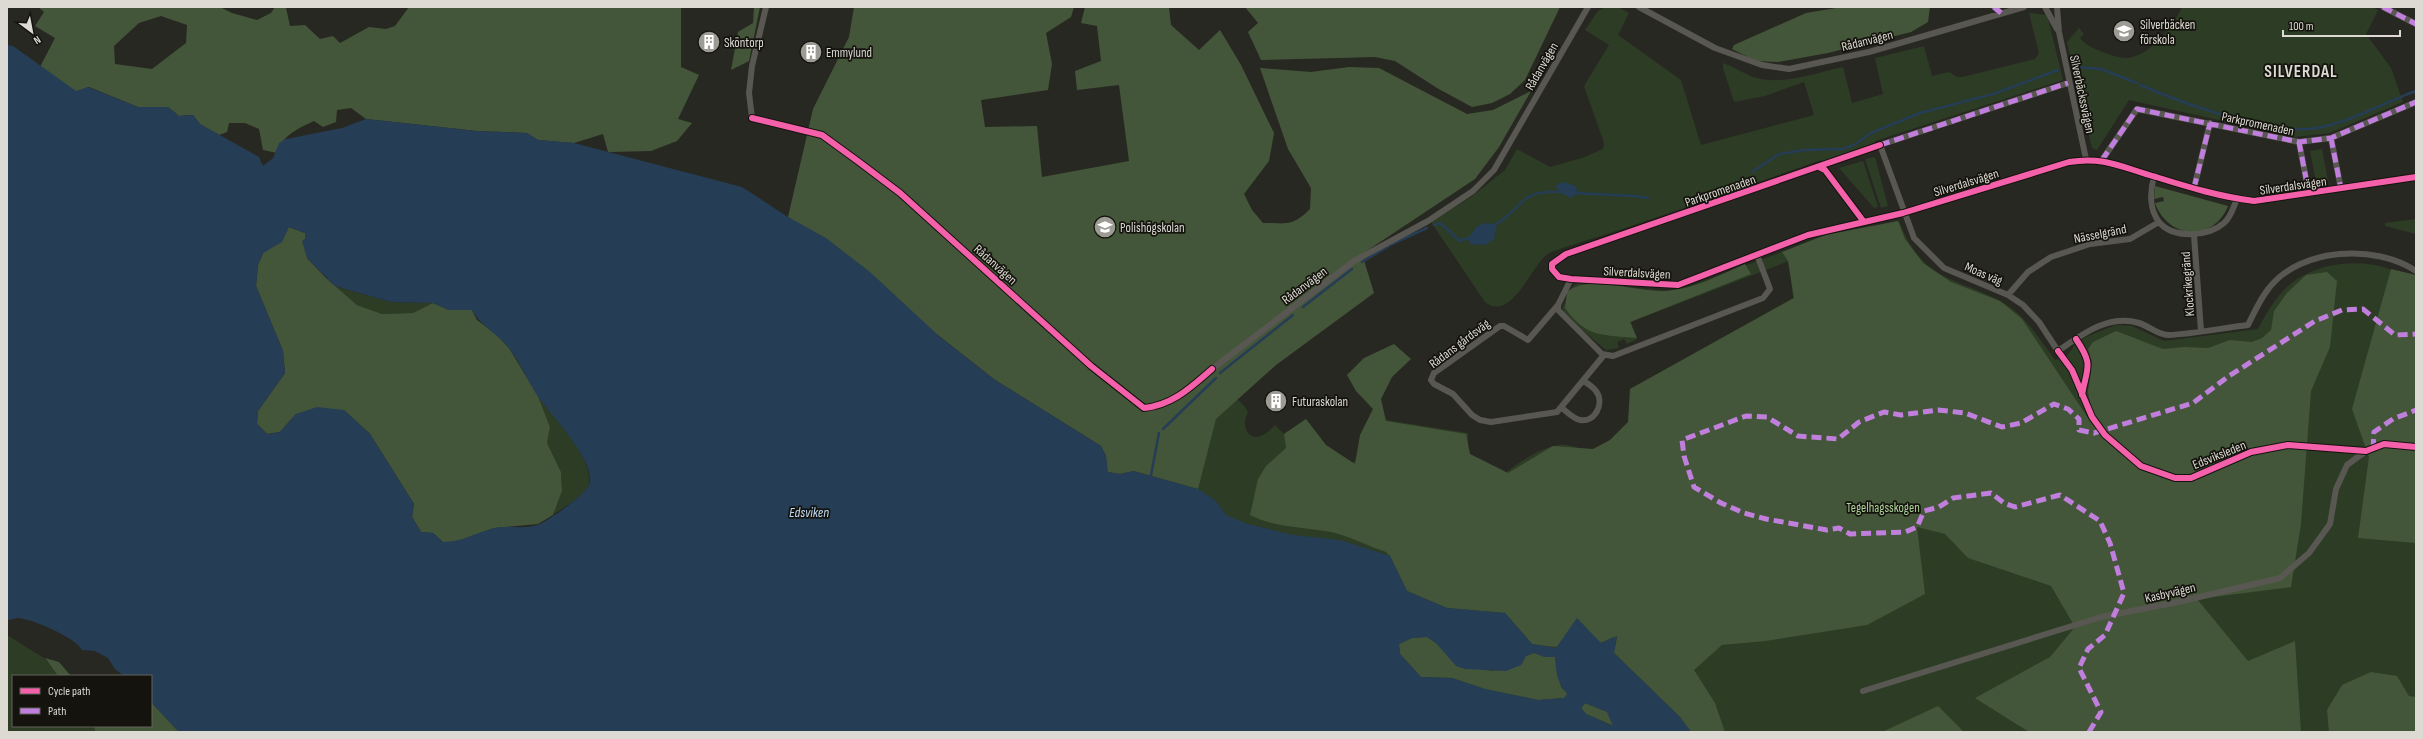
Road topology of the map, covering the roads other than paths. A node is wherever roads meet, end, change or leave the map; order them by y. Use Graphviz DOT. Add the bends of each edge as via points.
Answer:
graph roads {
  1 [pos="766,7"];
  2 [pos="1588,7"];
  3 [pos="1639,7"];
  4 [pos="1994,7"];
  5 [pos="2024,7"];
  6 [pos="2045,7"];
  7 [pos="2058,7"];
  8 [pos="2383,7"];
  9 [pos="2016,8"];
  10 [pos="2001,13"];
  11 [pos="2416,24"];
  12 [pos="2059,32"];
  13 [pos="2068,83"];
  14 [pos="2416,102"];
  15 [pos="752,118"];
  16 [pos="2210,124"];
  17 [pos="2331,138"];
  18 [pos="2299,142"];
  19 [pos="2086,159"];
  20 [pos="2102,160"];
  21 [pos="2416,176"];
  22 [pos="2154,177"];
  23 [pos="2194,188"];
  24 [pos="2341,189"];
  25 [pos="2309,194"];
  26 [pos="2237,199"];
  27 [pos="1903,213"];
  28 [pos="1864,222"];
  29 [pos="2159,222"];
  30 [pos="2194,235"];
  31 [pos="1566,254"];
  32 [pos="1757,255"];
  33 [pos="2416,271"];
  34 [pos="1571,279"];
  35 [pos="2008,295"];
  36 [pos="1558,305"];
  37 [pos="2201,331"];
  38 [pos="1604,355"];
  39 [pos="1212,369"];
  40 [pos="1584,381"];
  41 [pos="1562,408"];
  42 [pos="2416,447"];
  43 [pos="1862,691"];
  1 -- 15 [label="street" via="750,87"];
  2 -- 39 [label="street, Rådanvägen" via="1494,170 1473,192 1428,221 1354,261"];
  3 -- 10 [label="street, Rådanvägen" via="1715,48 1762,65 1789,69 1869,52"];
  4 -- 10 [label="street"];
  5 -- 9 [label="street, Rådanvägen"];
  6 -- 12 [label="street, Silverbäckssvägen"];
  7 -- 12 [label="street, Silverbäckssvägen"];
  8 -- 11 [label="street"];
  9 -- 10 [label="street, Rådanvägen"];
  12 -- 13 [label="street, Silverbäckssvägen"];
  13 -- 19 [label="street, Silverbäckssvägen"];
  13 -- 27 [label="street, Moas väg" via="1880,145"];
  14 -- 17 [label="street, Parkpromenaden"];
  16 -- 18 [label="street, Parkpromenaden"];
  16 -- 20 [label="street, Parkpromenaden" via="2137,110"];
  16 -- 23 [label="street"];
  17 -- 18 [label="street, Parkpromenaden"];
  17 -- 24 [label="street"];
  18 -- 25 [label="street"];
  19 -- 20 [label="street, Silverdalsvägen"];
  19 -- 27 [label="street, Silverdalsvägen"];
  20 -- 22 [label="street, Silverdalsvägen"];
  21 -- 24 [label="street, Silverdalsvägen"];
  22 -- 23 [label="street, Silverdalsvägen"];
  22 -- 29 [label="street" via="2152,206"];
  23 -- 26 [label="street, Silverdalsvägen"];
  24 -- 25 [label="street, Silverdalsvägen"];
  25 -- 26 [label="street, Silverdalsvägen" via="2254,202"];
  26 -- 30 [label="street" via="2231,215 2224,223 2211,232"];
  27 -- 28 [label="street, Silverdalsvägen"];
  27 -- 35 [label="street, Moas väg" via="1914,238 1944,268"];
  28 -- 31 [label="street, Parkpromenaden" via="1825,170 1819,167"];
  28 -- 32 [label="street, Silverdalsvägen" via="1814,233"];
  29 -- 30 [label="street" via="2170,230"];
  29 -- 35 [label="street, Nässelgränd" via="2130,240 2090,244 2051,257 2028,272"];
  30 -- 37 [label="street, Klockrikegränd"];
  31 -- 34 [label="street, Silverdalsvägen" via="1552,264 1552,269 1559,277"];
  32 -- 34 [label="street, Silverdalsvägen" via="1678,285"];
  32 -- 38 [label="street" via="1770,289 1763,298 1638,348 1613,356"];
  33 -- 37 [label="street" via="2385,256 2358,253 2331,255 2310,261 2269,287 2248,325"];
  34 -- 36 [label="street, Rådans gårdsväg"];
  35 -- 37 [label="street, Moas väg" via="2032,313 2058,351 2096,327 2116,321 2138,323 2166,335"];
  36 -- 38 [label="street" via="1560,314"];
  36 -- 41 [label="street, Rådans gårdsväg" via="1528,340 1500,326 1434,373 1431,380 1453,394 1480,420 1501,421 1557,412"];
  38 -- 40 [label="street"];
  40 -- 41 [label="street"];
  40 -- 41 [label="street" via="1597,392 1600,406 1596,414 1589,419 1581,420"];
  42 -- 43 [label="street, Kasbyvägen" via="2384,444 2366,451 2347,465 2336,490 2330,524 2309,553 2280,578 2101,617"];
}
